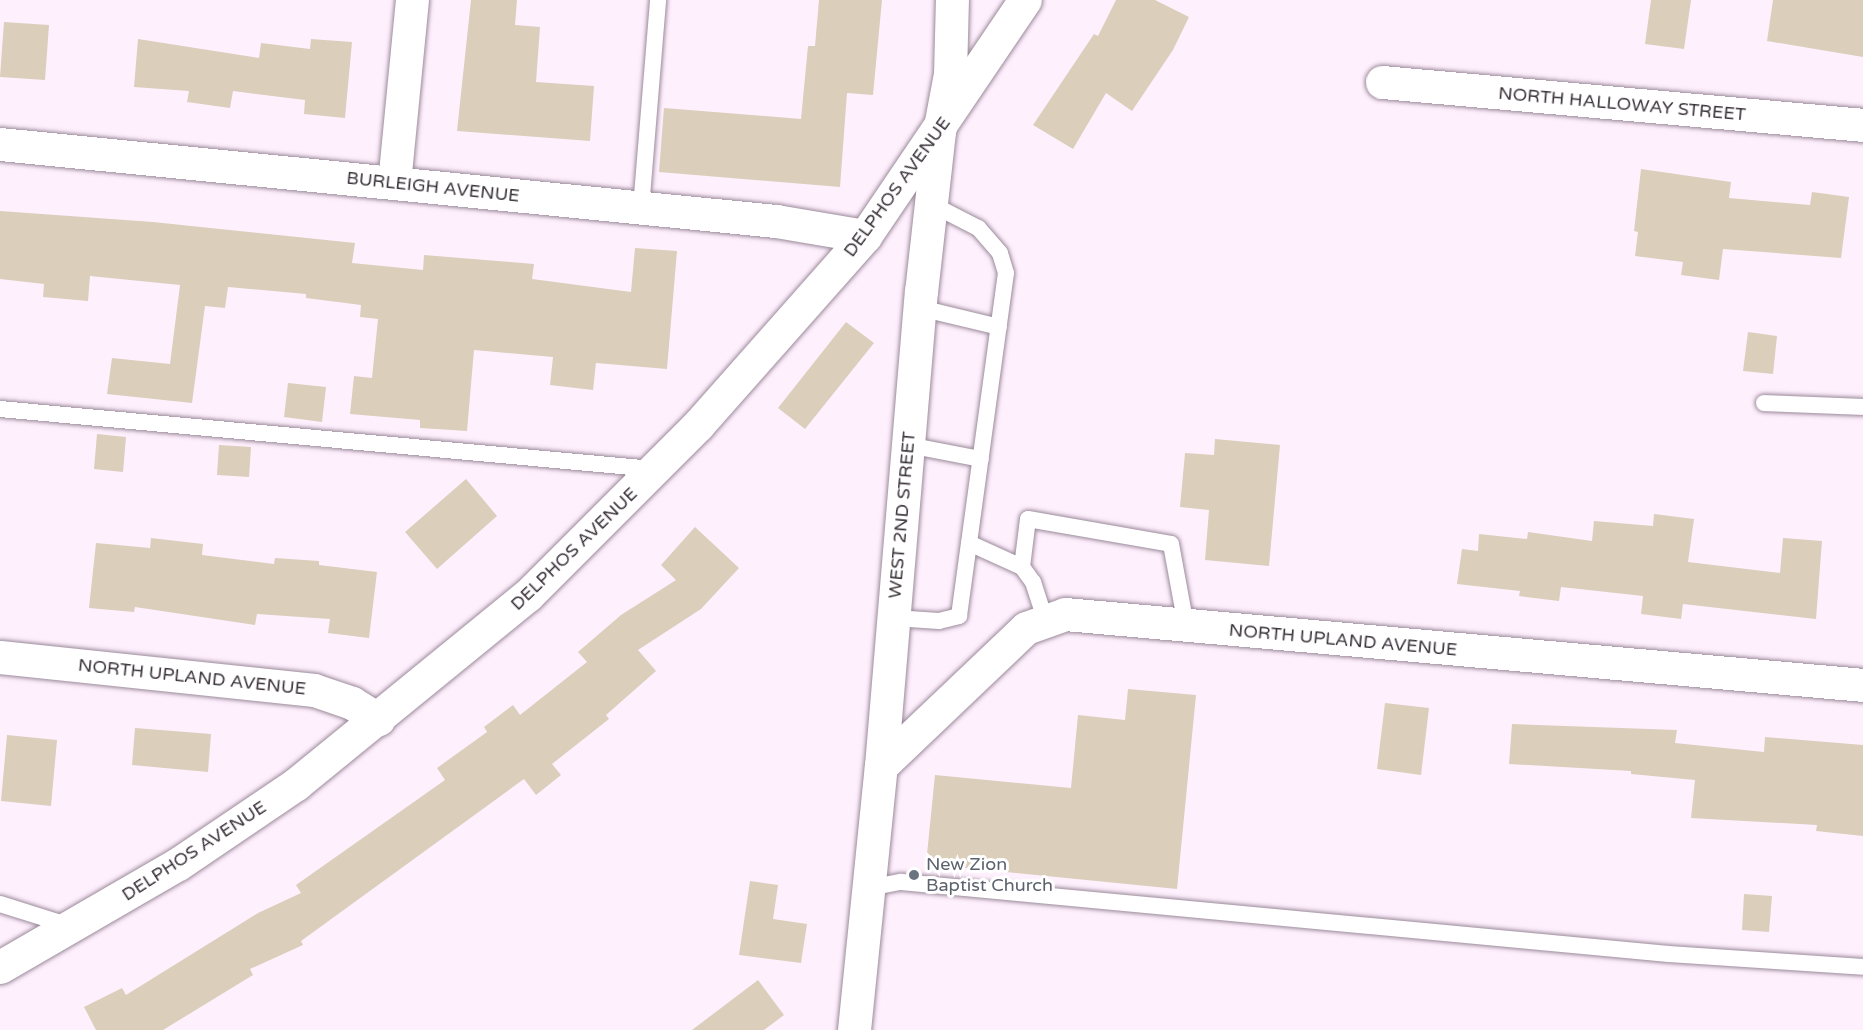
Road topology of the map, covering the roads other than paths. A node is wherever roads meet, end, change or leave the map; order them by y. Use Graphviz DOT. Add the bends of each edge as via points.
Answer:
graph roads {
  1 [pos="412,0"];
  2 [pos="658,0"];
  3 [pos="952,0"];
  4 [pos="1025,0"];
  5 [pos="1382,82"];
  6 [pos="1863,125"];
  7 [pos="939,132"];
  8 [pos="0,144"];
  9 [pos="394,183"];
  10 [pos="931,204"];
  11 [pos="641,208"];
  12 [pos="865,236"];
  13 [pos="920,308"];
  14 [pos="999,327"];
  15 [pos="1764,403"];
  16 [pos="1863,407"];
  17 [pos="0,409"];
  18 [pos="908,445"];
  19 [pos="981,459"];
  20 [pos="656,469"];
  21 [pos="969,543"];
  22 [pos="1022,567"];
  23 [pos="894,618"];
  24 [pos="1045,618"];
  25 [pos="1186,626"];
  26 [pos="0,657"];
  27 [pos="1863,685"];
  28 [pos="378,719"];
  29 [pos="881,766"];
  30 [pos="869,888"];
  31 [pos="0,904"];
  32 [pos="74,927"];
  33 [pos="0,967"];
  34 [pos="1863,967"];
  35 [pos="854,1030"];
  1 -- 9 [label="street"];
  2 -- 11 [label="lane"];
  3 -- 7 [label="street, WEST 2ND STREET" via="950,74"];
  4 -- 7 [label="street, DELPHOS AVENUE"];
  5 -- 6 [label="street, NORTH HALLOWAY STREET"];
  7 -- 10 [label="street, WEST 2ND STREET"];
  7 -- 12 [label="street, DELPHOS AVENUE"];
  8 -- 9 [label="street, BURLEIGH AVENUE"];
  9 -- 11 [label="street, BURLEIGH AVENUE"];
  10 -- 13 [label="street, WEST 2ND STREET"];
  10 -- 14 [label="lane" via="978,228 1000,253 1006,273"];
  11 -- 12 [label="street, BURLEIGH AVENUE" via="776,221"];
  12 -- 20 [label="street, DELPHOS AVENUE"];
  13 -- 14 [label="lane"];
  13 -- 18 [label="street, WEST 2ND STREET"];
  14 -- 19 [label="lane"];
  15 -- 16 [label="lane"];
  17 -- 20 [label="lane"];
  18 -- 19 [label="lane"];
  18 -- 23 [label="street, WEST 2ND STREET"];
  19 -- 21 [label="lane"];
  20 -- 28 [label="street, DELPHOS AVENUE" via="528,596"];
  21 -- 22 [label="lane"];
  21 -- 23 [label="lane" via="959,616 939,621"];
  22 -- 24 [label="lane" via="1033,582"];
  22 -- 25 [label="lane" via="1028,519 1171,544"];
  23 -- 29 [label="street, WEST 2ND STREET"];
  24 -- 25 [label="street, NORTH UPLAND AVENUE" via="1065,614"];
  24 -- 29 [label="street, NORTH UPLAND AVENUE" via="1026,628"];
  25 -- 27 [label="street, NORTH UPLAND AVENUE"];
  26 -- 28 [label="street, NORTH UPLAND AVENUE" via="314,690 352,703"];
  28 -- 32 [label="street, DELPHOS AVENUE" via="225,832"];
  29 -- 30 [label="street, WEST 2ND STREET"];
  30 -- 34 [label="lane" via="901,882 1669,954"];
  30 -- 35 [label="street, WEST 2ND STREET"];
  31 -- 32 [label="lane"];
  32 -- 33 [label="street, DELPHOS AVENUE"];
}
